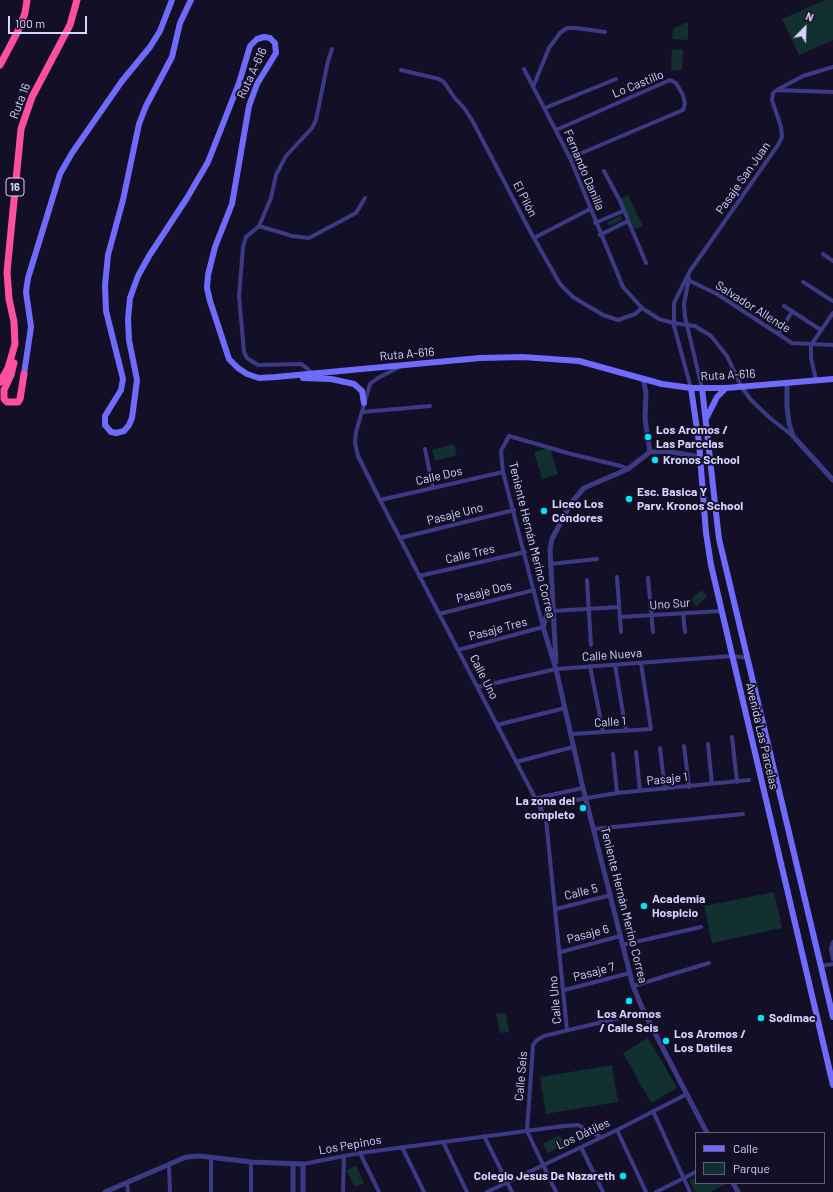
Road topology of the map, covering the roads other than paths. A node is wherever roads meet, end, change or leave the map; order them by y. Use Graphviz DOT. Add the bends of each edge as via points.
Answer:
graph roads {
  1 [pos="27,0"];
  2 [pos="77,0"];
  3 [pos="172,0"];
  4 [pos="191,0"];
  5 [pos="605,32"];
  6 [pos="332,49"];
  7 [pos="0,65"];
  8 [pos="833,67"];
  9 [pos="524,69"];
  10 [pos="401,70"];
  11 [pos="616,79"];
  12 [pos="533,87"];
  13 [pos="777,90"];
  14 [pos="833,92"];
  15 [pos="544,108"];
  16 [pos="556,130"];
  17 [pos="570,158"];
  18 [pos="604,171"];
  19 [pos="365,198"];
  20 [pos="590,209"];
  21 [pos="623,211"];
  22 [pos="628,222"];
  23 [pos="596,223"];
  24 [pos="259,226"];
  25 [pos="600,235"];
  26 [pos="534,238"];
  27 [pos="823,254"];
  28 [pos="833,261"];
  29 [pos="646,263"];
  30 [pos="690,271"];
  31 [pos="688,280"];
  32 [pos="803,282"];
  33 [pos="833,301"];
  34 [pos="784,306"];
  35 [pos="642,308"];
  36 [pos="792,312"];
  37 [pos="833,313"];
  38 [pos="674,324"];
  39 [pos="686,324"];
  40 [pos="821,330"];
  41 [pos="778,334"];
  42 [pos="15,344"];
  43 [pos="811,345"];
  44 [pos="833,345"];
  45 [pos="403,365"];
  46 [pos="24,374"];
  47 [pos="313,376"];
  48 [pos="643,379"];
  49 [pos="833,379"];
  50 [pos="816,380"];
  51 [pos="0,382"];
  52 [pos="787,383"];
  53 [pos="741,386"];
  54 [pos="691,388"];
  55 [pos="702,388"];
  56 [pos="726,388"];
  57 [pos="364,403"];
  58 [pos="430,406"];
  59 [pos="362,412"];
  60 [pos="707,419"];
  61 [pos="793,436"];
  62 [pos="425,449"];
  63 [pos="650,452"];
  64 [pos="700,458"];
  65 [pos="711,459"];
  66 [pos="628,469"];
  67 [pos="503,472"];
  68 [pos="833,480"];
  69 [pos="433,488"];
  70 [pos="380,500"];
  71 [pos="514,510"];
  72 [pos="400,538"];
  73 [pos="525,552"];
  74 [pos="597,559"];
  75 [pos="549,564"];
  76 [pos="419,576"];
  77 [pos="617,577"];
  78 [pos="648,578"];
  79 [pos="587,580"];
  80 [pos="534,590"];
  81 [pos="619,607"];
  82 [pos="589,608"];
  83 [pos="550,611"];
  84 [pos="721,611"];
  85 [pos="683,613"];
  86 [pos="439,614"];
  87 [pos="650,615"];
  88 [pos="620,617"];
  89 [pos="543,627"];
  90 [pos="621,632"];
  91 [pos="653,632"];
  92 [pos="685,632"];
  93 [pos="590,645"];
  94 [pos="458,650"];
  95 [pos="732,656"];
  96 [pos="748,658"];
  97 [pos="641,663"];
  98 [pos="615,665"];
  99 [pos="590,666"];
  100 [pos="556,669"];
  101 [pos="478,687"];
  102 [pos="565,708"];
  103 [pos="497,725"];
  104 [pos="626,731"];
  105 [pos="603,732"];
  106 [pos="571,734"];
  107 [pos="732,737"];
  108 [pos="708,744"];
  109 [pos="574,746"];
  110 [pos="684,746"];
  111 [pos="660,748"];
  112 [pos="636,752"];
  113 [pos="613,754"];
  114 [pos="516,762"];
  115 [pos="749,780"];
  116 [pos="737,782"];
  117 [pos="712,784"];
  118 [pos="689,786"];
  119 [pos="583,788"];
  120 [pos="665,788"];
  121 [pos="640,791"];
  122 [pos="617,793"];
  123 [pos="586,797"];
  124 [pos="537,798"];
  125 [pos="540,806"];
  126 [pos="743,814"];
  127 [pos="594,829"];
  128 [pos="610,895"];
  129 [pos="556,909"];
  130 [pos="701,927"];
  131 [pos="620,936"];
  132 [pos="833,942"];
  133 [pos="622,945"];
  134 [pos="561,952"];
  135 [pos="833,959"];
  136 [pos="709,963"];
  137 [pos="833,964"];
  138 [pos="821,966"];
  139 [pos="630,973"];
  140 [pos="633,986"];
  141 [pos="564,990"];
  142 [pos="644,1012"];
  143 [pos="833,1017"];
  144 [pos="567,1030"];
  145 [pos="833,1085"];
  146 [pos="687,1094"];
  147 [pos="653,1111"];
  148 [pos="617,1130"];
  149 [pos="527,1131"];
  150 [pos="706,1132"];
  151 [pos="484,1136"];
  152 [pos="601,1137"];
  153 [pos="442,1142"];
  154 [pos="402,1147"];
  155 [pos="581,1147"];
  156 [pos="360,1153"];
  157 [pos="344,1156"];
  158 [pos="211,1158"];
  159 [pos="251,1162"];
  160 [pos="293,1164"];
  161 [pos="303,1164"];
  162 [pos="543,1164"];
  163 [pos="169,1166"];
  164 [pos="695,1172"];
  165 [pos="683,1178"];
  166 [pos="507,1182"];
  167 [pos="127,1183"];
  168 [pos="105,1192"];
  169 [pos="128,1192"];
  170 [pos="170,1192"];
  171 [pos="211,1192"];
  172 [pos="251,1192"];
  173 [pos="293,1192"];
  174 [pos="303,1192"];
  175 [pos="344,1192"];
  176 [pos="379,1192"];
  177 [pos="424,1192"];
  178 [pos="467,1192"];
  179 [pos="487,1192"];
  180 [pos="512,1192"];
  181 [pos="556,1192"];
  182 [pos="603,1192"];
  183 [pos="646,1192"];
  184 [pos="656,1192"];
  185 [pos="690,1192"];
  1 -- 7 [label="highway" via="20,26"];
  2 -- 42 [label="highway, Ruta 16 / 16" via="70,26 32,97 21,129 7,272"];
  3 -- 46 [label="main road" via="160,32 122,81 60,174 28,278 26,292 31,327"];
  4 -- 47 [label="main road, Ruta A-616" via="180,23 172,57 139,124 108,255 106,311 123,379 119,393 106,414 105,425 111,432 119,433 128,428 132,418 136,380 128,319 130,298 138,276 208,162 239,83 250,46 264,37 272,39 276,53 257,84 249,106 232,204 210,261 207,288 229,359 238,368 259,378"];
  5 -- 12 [label="street" via="567,28 560,33 549,48"];
  6 -- 24 [label="street" via="316,120 312,128 286,156 279,169 271,198"];
  8 -- 13 [label="street" via="803,76"];
  9 -- 12 [label="street, Fernando Danilla"];
  10 -- 26 [label="street, El Pilón" via="444,82 472,120"];
  11 -- 15 [label="street"];
  12 -- 15 [label="street, Fernando Danilla"];
  13 -- 14 [label="street"];
  13 -- 30 [label="street, Pasaje San Juan" via="772,96 782,137"];
  15 -- 16 [label="street, Fernando Danilla"];
  16 -- 17 [label="street, Fernando Danilla"];
  16 -- 17 [label="street, Lo Castillo" via="670,80 676,83 682,95 685,104 683,110"];
  17 -- 20 [label="street, Fernando Danilla"];
  18 -- 21 [label="street"];
  19 -- 24 [label="street" via="356,213 309,238 292,236"];
  20 -- 23 [label="street, Fernando Danilla"];
  20 -- 26 [label="street"];
  21 -- 22 [label="street"];
  21 -- 23 [label="street"];
  22 -- 25 [label="street"];
  22 -- 29 [label="street"];
  23 -- 25 [label="street, Fernando Danilla"];
  24 -- 47 [label="street" via="246,237 243,247 239,296 244,352 251,362 258,365 301,364"];
  25 -- 35 [label="street, Fernando Danilla" via="620,282 630,297"];
  26 -- 35 [label="street, El Pilón" via="560,284 587,307 618,320 635,314"];
  27 -- 28 [label="street"];
  30 -- 31 [label="street, Pasaje San Juan"];
  30 -- 38 [label="street, Pasaje San Juan" via="675,301"];
  31 -- 39 [label="street, Pasaje San Juan" via="684,304"];
  31 -- 41 [label="street, Salvador Allende" via="717,294"];
  32 -- 33 [label="street"];
  34 -- 36 [label="street"];
  35 -- 38 [label="street"];
  36 -- 40 [label="street"];
  36 -- 41 [label="street"];
  37 -- 40 [label="street"];
  38 -- 39 [label="street"];
  38 -- 54 [label="street"];
  39 -- 53 [label="street" via="695,326 717,343 735,371"];
  39 -- 55 [label="street, Pasaje San Juan"];
  40 -- 43 [label="street"];
  41 -- 43 [label="street, Salvador Allende" via="795,344"];
  42 -- 46 [label="highway" via="11,375 4,390 4,399 7,402 18,402 20,399"];
  42 -- 51 [label="highway, Ruta 16 / 16" via="8,368"];
  43 -- 44 [label="street, Salvador Allende"];
  43 -- 50 [label="street"];
  45 -- 47 [label="main road, Ruta A-616"];
  45 -- 48 [label="main road, Ruta A-616" via="480,358 549,358 579,361"];
  45 -- 57 [label="street, Calle Uno" via="370,384"];
  47 -- 57 [label="main road" via="354,384 362,391"];
  48 -- 54 [label="main road, Ruta A-616"];
  48 -- 63 [label="street"];
  49 -- 50 [label="main road, Ruta A-616"];
  50 -- 52 [label="main road, Ruta A-616"];
  52 -- 53 [label="main road, Ruta A-616"];
  52 -- 61 [label="street" via="788,413"];
  53 -- 56 [label="main road, Ruta A-616"];
  53 -- 61 [label="street" via="751,400"];
  54 -- 55 [label="main road, Ruta A-616"];
  54 -- 64 [label="main road, Avenida Las Parcelas"];
  55 -- 56 [label="main road, Ruta A-616"];
  55 -- 60 [label="main road, Avenida Las Parcelas"];
  56 -- 60 [label="main road" via="711,407"];
  57 -- 59 [label="street, Calle Uno"];
  58 -- 59 [label="street"];
  59 -- 70 [label="street, Calle Uno" via="355,443 358,456"];
  60 -- 65 [label="main road, Avenida Las Parcelas"];
  61 -- 68 [label="street"];
  62 -- 69 [label="street"];
  63 -- 64 [label="street" via="666,451"];
  63 -- 66 [label="street, Teniente Hernán Merino Correa"];
  64 -- 65 [label="street"];
  64 -- 84 [label="main road, Avenida Las Parcelas" via="708,550"];
  65 -- 96 [label="main road, Avenida Las Parcelas" via="719,539"];
  66 -- 67 [label="street, Teniente Hernán Merino Correa" via="509,436 501,451"];
  66 -- 75 [label="street, Teniente Hernán Merino Correa" via="591,484 578,494 552,539"];
  67 -- 69 [label="street, Calle Dos"];
  67 -- 71 [label="street, Teniente Hernán Merino Correa"];
  69 -- 70 [label="street, Calle Dos"];
  70 -- 72 [label="street, Calle Uno"];
  71 -- 72 [label="street, Pasaje Uno"];
  71 -- 73 [label="street, Teniente Hernán Merino Correa"];
  72 -- 76 [label="street, Calle Uno"];
  73 -- 76 [label="street, Calle Tres"];
  73 -- 80 [label="street, Teniente Hernán Merino Correa"];
  74 -- 75 [label="street"];
  75 -- 83 [label="street, Teniente Hernán Merino Correa" via="552,598"];
  76 -- 86 [label="street, Calle Uno"];
  77 -- 81 [label="street"];
  78 -- 87 [label="street"];
  79 -- 82 [label="street"];
  80 -- 86 [label="street, Pasaje Dos"];
  80 -- 89 [label="street, Teniente Hernán Merino Correa"];
  81 -- 82 [label="street"];
  81 -- 88 [label="street"];
  82 -- 83 [label="street"];
  82 -- 93 [label="street"];
  83 -- 89 [label="street, Teniente Hernán Merino Correa"];
  83 -- 100 [label="street, Teniente Hernán Merino Correa"];
  84 -- 85 [label="street, Uno Sur"];
  84 -- 95 [label="main road, Avenida Las Parcelas"];
  85 -- 87 [label="street, Uno Sur"];
  85 -- 92 [label="street"];
  86 -- 94 [label="street, Calle Uno"];
  87 -- 88 [label="street, Uno Sur"];
  87 -- 91 [label="street"];
  88 -- 90 [label="street"];
  89 -- 94 [label="street, Pasaje Tres"];
  89 -- 100 [label="street, Teniente Hernán Merino Correa"];
  94 -- 101 [label="street, Calle Uno"];
  95 -- 96 [label="street, Calle Nueva"];
  95 -- 97 [label="street, Calle Nueva"];
  95 -- 145 [label="main road, Avenida Las Parcelas"];
  96 -- 138 [label="main road, Avenida Las Parcelas"];
  97 -- 98 [label="street, Calle Nueva"];
  97 -- 104 [label="street, Calle 1" via="651,729"];
  98 -- 99 [label="street, Calle Nueva"];
  98 -- 104 [label="street"];
  99 -- 100 [label="street, Calle Nueva"];
  99 -- 105 [label="street"];
  100 -- 101 [label="street, Calle Nueva"];
  100 -- 102 [label="street, Teniente Hernán Merino Correa"];
  101 -- 103 [label="street, Calle Uno"];
  102 -- 103 [label="street"];
  102 -- 106 [label="street, Teniente Hernán Merino Correa"];
  103 -- 114 [label="street, Calle Uno"];
  104 -- 105 [label="street, Calle 1"];
  105 -- 106 [label="street, Calle 1"];
  106 -- 109 [label="street, Teniente Hernán Merino Correa"];
  107 -- 116 [label="street"];
  108 -- 117 [label="street"];
  109 -- 114 [label="street"];
  109 -- 119 [label="street, Teniente Hernán Merino Correa"];
  110 -- 118 [label="street"];
  111 -- 120 [label="street"];
  112 -- 121 [label="street"];
  113 -- 122 [label="street"];
  114 -- 124 [label="street, Calle Uno"];
  115 -- 116 [label="street, Pasaje 1"];
  116 -- 117 [label="street, Pasaje 1"];
  117 -- 118 [label="street, Pasaje 1"];
  118 -- 120 [label="street, Pasaje 1"];
  119 -- 123 [label="street, Teniente Hernán Merino Correa"];
  119 -- 124 [label="street"];
  120 -- 121 [label="street, Pasaje 1"];
  121 -- 122 [label="street, Pasaje 1"];
  122 -- 123 [label="street, Pasaje 1"];
  123 -- 125 [label="street, Pasaje 1"];
  123 -- 127 [label="street, Teniente Hernán Merino Correa"];
  124 -- 125 [label="street, Calle Uno"];
  125 -- 129 [label="street, Calle Uno" via="548,827"];
  126 -- 127 [label="street"];
  127 -- 128 [label="street, Teniente Hernán Merino Correa"];
  128 -- 129 [label="street, Calle 5"];
  128 -- 131 [label="street, Teniente Hernán Merino Correa"];
  129 -- 134 [label="street, Calle Uno"];
  130 -- 133 [label="street"];
  131 -- 133 [label="street, Teniente Hernán Merino Correa"];
  131 -- 134 [label="street, Pasaje 6"];
  132 -- 135 [label="street"];
  133 -- 139 [label="street, Teniente Hernán Merino Correa"];
  134 -- 141 [label="street, Calle Uno"];
  136 -- 140 [label="street"];
  137 -- 138 [label="street"];
  138 -- 143 [label="main road, Avenida Las Parcelas"];
  139 -- 140 [label="street, Teniente Hernán Merino Correa"];
  139 -- 141 [label="street, Pasaje 7"];
  140 -- 142 [label="street, Teniente Hernán Merino Correa"];
  141 -- 144 [label="street, Calle Uno"];
  142 -- 144 [label="street, Calle Seis"];
  142 -- 146 [label="street, Teniente Hernán Merino Correa"];
  144 -- 149 [label="street, Calle Seis" via="544,1036 533,1045"];
  146 -- 147 [label="street, Los Dátiles"];
  146 -- 150 [label="street, Teniente Hernán Merino Correa"];
  147 -- 148 [label="street, Los Dátiles"];
  147 -- 165 [label="street"];
  148 -- 152 [label="street, Los Dátiles"];
  148 -- 183 [label="street"];
  149 -- 151 [label="street, Los Pepinos"];
  149 -- 152 [label="street, Los Pepinos" via="578,1125"];
  149 -- 162 [label="street"];
  151 -- 153 [label="street, Los Pepinos"];
  151 -- 166 [label="street"];
  152 -- 155 [label="street, Los Dátiles"];
  153 -- 154 [label="street, Los Pepinos"];
  153 -- 178 [label="street"];
  154 -- 156 [label="street, Los Pepinos"];
  154 -- 177 [label="street"];
  155 -- 162 [label="street, Los Dátiles"];
  155 -- 182 [label="street"];
  156 -- 157 [label="street, Los Pepinos"];
  156 -- 176 [label="street"];
  157 -- 161 [label="street, Los Pepinos"];
  157 -- 175 [label="street"];
  158 -- 159 [label="street, Los Pepinos"];
  158 -- 163 [label="street, Los Pepinos" via="186,1157"];
  158 -- 171 [label="street"];
  159 -- 160 [label="street, Los Pepinos"];
  159 -- 172 [label="street"];
  160 -- 161 [label="street, Los Pepinos"];
  160 -- 173 [label="street"];
  161 -- 174 [label="street"];
  162 -- 166 [label="street, Los Dátiles"];
  162 -- 181 [label="street"];
  163 -- 167 [label="street, Los Pepinos"];
  163 -- 170 [label="street"];
  164 -- 165 [label="street"];
  165 -- 184 [label="street"];
  165 -- 185 [label="street"];
  166 -- 179 [label="street, Los Dátiles"];
  166 -- 180 [label="street"];
  167 -- 168 [label="street, Los Pepinos"];
  167 -- 169 [label="street"];
}
